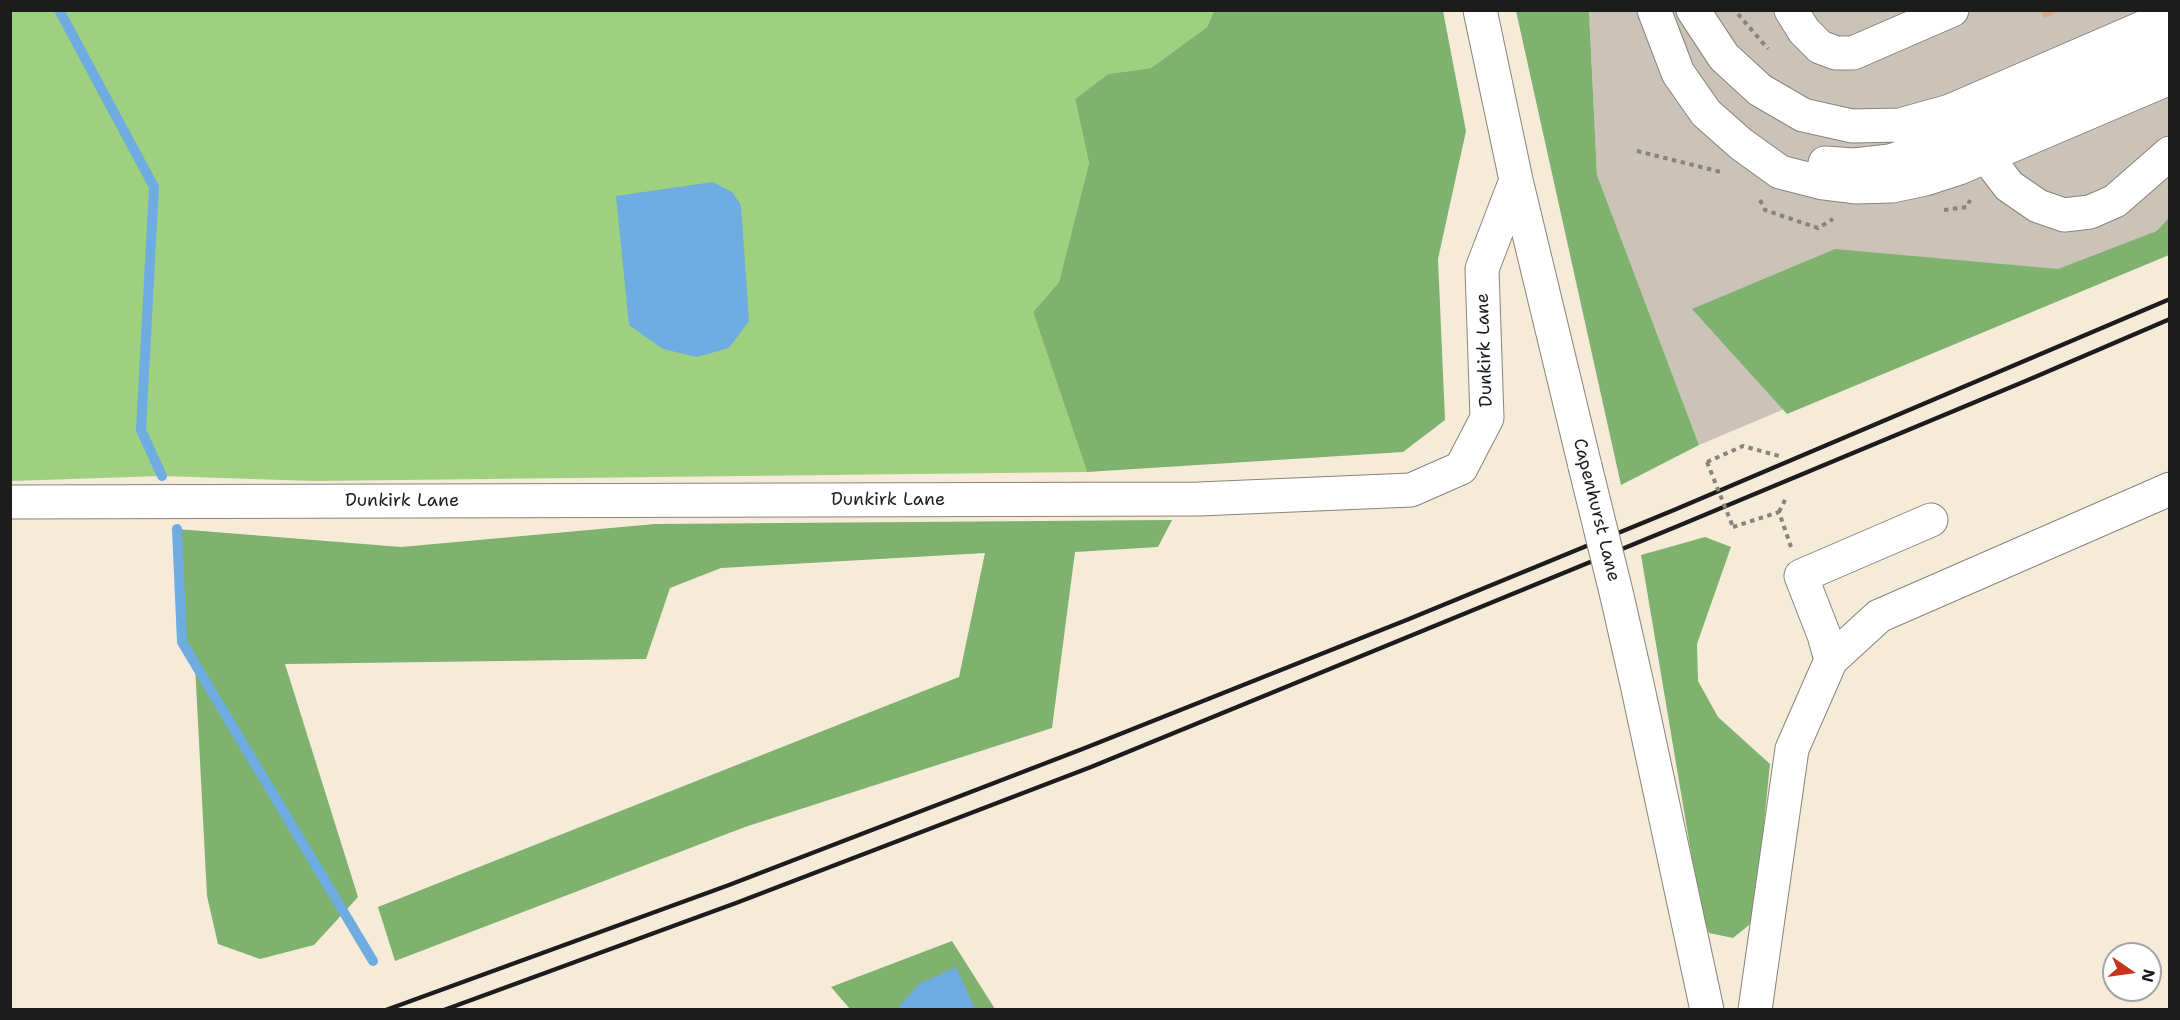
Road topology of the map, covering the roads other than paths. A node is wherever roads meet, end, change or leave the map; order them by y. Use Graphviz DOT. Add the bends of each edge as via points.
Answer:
graph roads {
  1 [pos="1480,10"];
  2 [pos="1654,10"];
  3 [pos="1693,10"];
  4 [pos="1791,10"];
  5 [pos="1952,10"];
  6 [pos="2169,15"];
  7 [pos="2169,46"];
  8 [pos="2169,78"];
  9 [pos="1706,112"];
  10 [pos="2169,153"];
  11 [pos="1986,156"];
  12 [pos="1516,180"];
  13 [pos="2169,489"];
  14 [pos="10,502"];
  15 [pos="1932,520"];
  16 [pos="1831,660"];
  17 [pos="1707,1010"];
  18 [pos="1755,1010"];
  1 -- 12 [label="street, Capenhurst Lane"];
  2 -- 9 [label="street" via="1678,73"];
  3 -- 6 [label="street" via="1724,57 1760,90 1803,115 1852,126 1900,125 1950,111"];
  4 -- 5 [label="street" via="1820,47 1836,53 1852,53"];
  7 -- 9 [label="street" via="1890,161 1854,165 1800,159 1760,145"];
  8 -- 11 [label="street"];
  9 -- 11 [label="street" via="1780,172 1822,183 1892,186 1924,179"];
  10 -- 11 [label="street" via="2115,201 2090,212 2064,215 2038,206 2009,186"];
  12 -- 14 [label="street, Dunkirk Lane" via="1482,269 1487,418 1461,468 1411,490 1187,499"];
  12 -- 17 [label="street, Capenhurst Lane, bridge" via="1617,596"];
  13 -- 16 [label="street" via="1879,616"];
  15 -- 16 [label="street" via="1801,576"];
  16 -- 18 [label="street" via="1792,749"];
}
